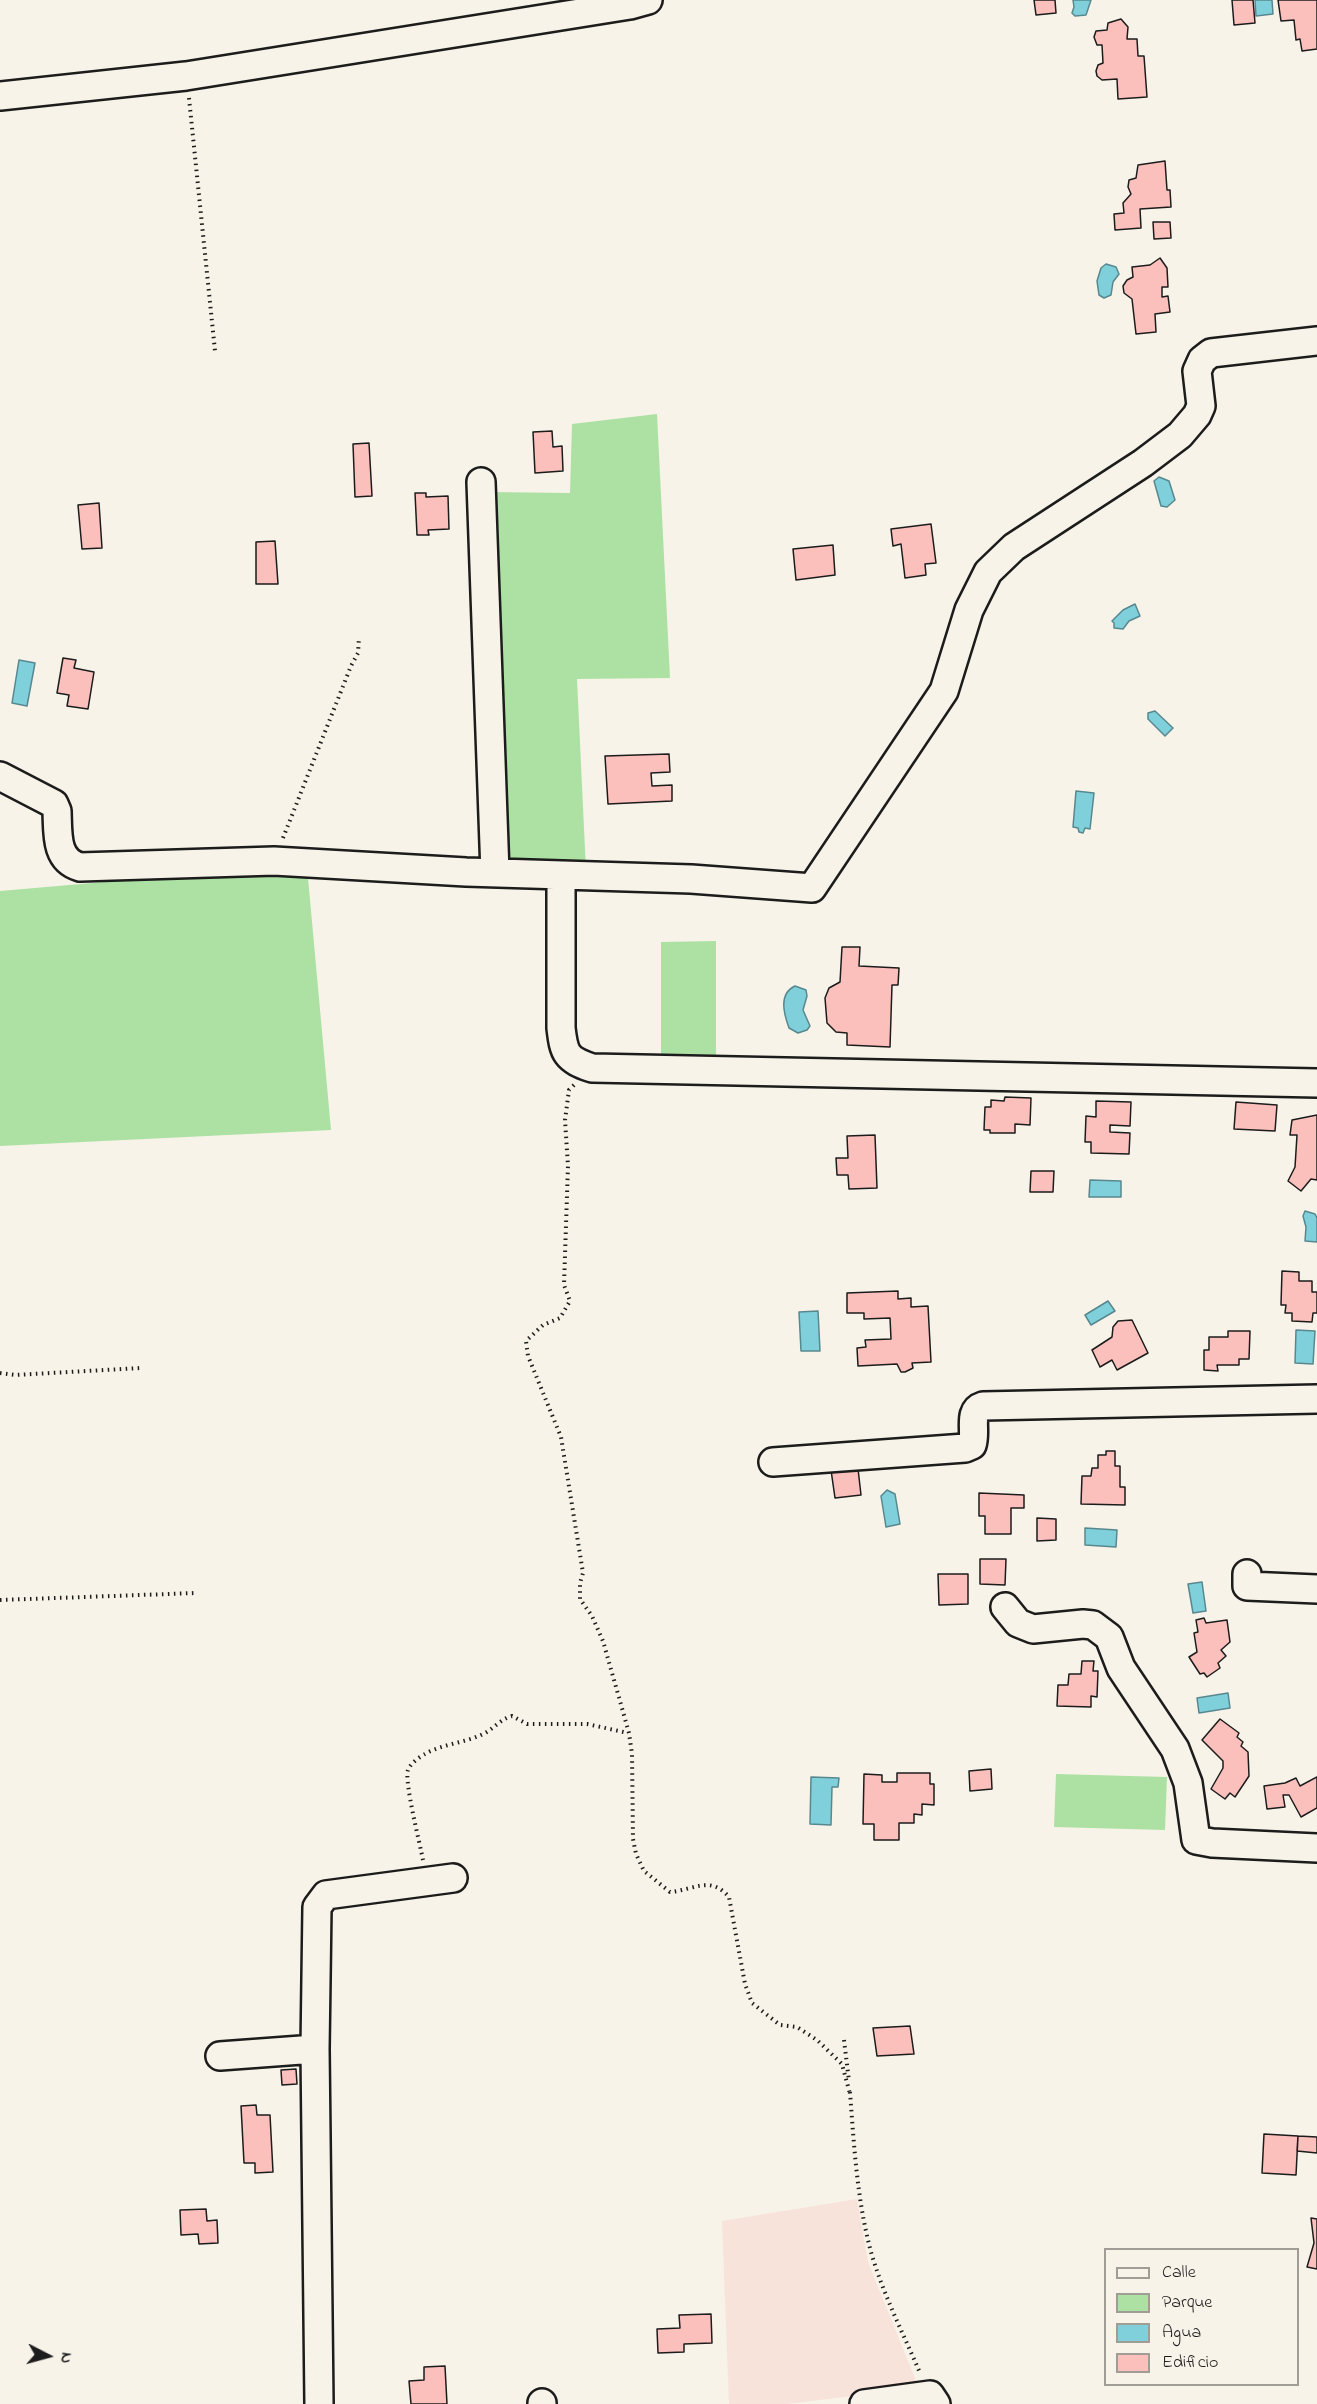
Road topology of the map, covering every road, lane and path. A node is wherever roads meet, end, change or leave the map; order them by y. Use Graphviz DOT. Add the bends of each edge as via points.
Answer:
graph roads {
  1 [pos="648,0"];
  2 [pos="186,76"];
  3 [pos="0,96"];
  4 [pos="1317,341"];
  5 [pos="215,351"];
  6 [pos="481,482"];
  7 [pos="359,638"];
  8 [pos="0,776"];
  9 [pos="274,861"];
  10 [pos="495,873"];
  11 [pos="561,875"];
  12 [pos="592,1068"];
  13 [pos="1317,1083"];
  14 [pos="140,1368"];
  15 [pos="0,1373"];
  16 [pos="1317,1399"];
  17 [pos="773,1462"];
  18 [pos="1247,1574"];
  19 [pos="1317,1589"];
  20 [pos="196,1593"];
  21 [pos="0,1600"];
  22 [pos="1005,1607"];
  23 [pos="628,1733"];
  24 [pos="1317,1848"];
  25 [pos="440,1879"];
  26 [pos="844,2040"];
  27 [pos="315,2049"];
  28 [pos="220,2056"];
  29 [pos="850,2094"];
  30 [pos="933,2400"];
  31 [pos="319,2404"];
  32 [pos="864,2404"];
  1 -- 2 [label="lane"];
  2 -- 3 [label="lane"];
  2 -- 5 [label="path"];
  4 -- 11 [label="lane" via="1210,353 1197,372 1201,406 1180,435 1014,547 988,572 969,610 944,691 812,888"];
  6 -- 10 [label="lane"];
  7 -- 9 [label="path" via="358,653"];
  8 -- 9 [label="lane" via="54,804 62,856 69,864 80,867"];
  9 -- 10 [label="lane"];
  10 -- 11 [label="lane"];
  11 -- 12 [label="lane" via="564,1049 571,1059"];
  12 -- 13 [label="lane"];
  12 -- 23 [label="path" via="569,1090 565,1120 568,1166 564,1285 570,1301 560,1318 543,1325 525,1341 561,1437 583,1573 580,1599 603,1641"];
  14 -- 15 [label="path"];
  16 -- 17 [label="lane" via="983,1407 974,1412 974,1438 972,1445 965,1448"];
  18 -- 19 [label="lane" via="1247,1586"];
  20 -- 21 [label="path"];
  22 -- 24 [label="lane" via="1018,1623 1033,1629 1083,1624 1093,1625 1109,1636 1121,1668 1175,1749 1188,1783 1196,1840"];
  23 -- 25 [label="path" via="587,1724 527,1724 512,1716 482,1735 425,1754 407,1772 408,1791"];
  23 -- 29 [label="path" via="632,1754 633,1839 644,1871 670,1892 708,1884 721,1887 729,1896 752,2003 780,2025 797,2027 817,2040 842,2064"];
  25 -- 27 [label="lane" via="326,1895 317,1907"];
  26 -- 29 [label="path"];
  27 -- 28 [label="lane"];
  27 -- 31 [label="lane"];
  29 -- 30 [label="path" via="859,2184 872,2255"];
  30 -- 32 [label="lane"];
}
